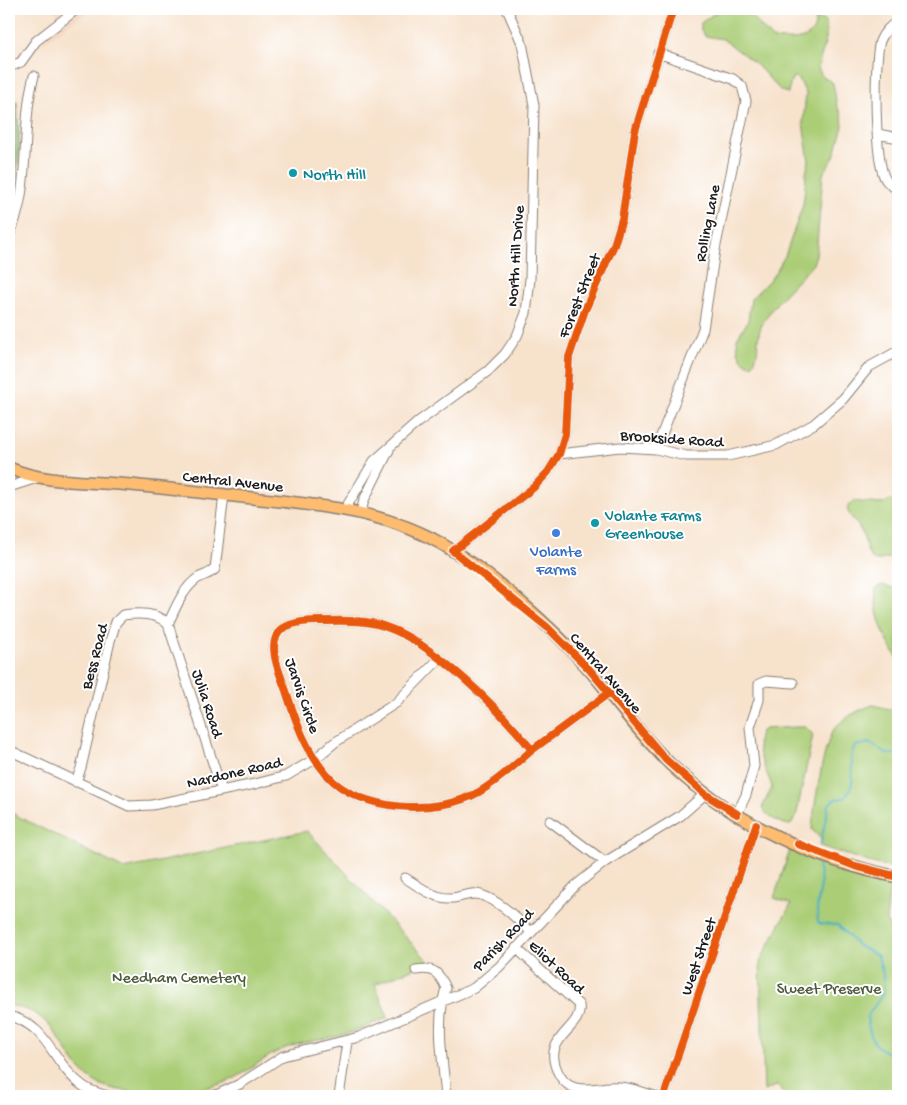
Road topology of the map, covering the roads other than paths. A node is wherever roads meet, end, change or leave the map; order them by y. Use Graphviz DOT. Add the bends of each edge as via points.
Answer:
graph roads {
  1 [pos="77,9"];
  2 [pos="507,9"];
  3 [pos="673,9"];
  4 [pos="898,21"];
  5 [pos="658,53"];
  6 [pos="9,67"];
  7 [pos="34,76"];
  8 [pos="878,134"];
  9 [pos="898,138"];
  10 [pos="898,190"];
  11 [pos="9,235"];
  12 [pos="898,351"];
  13 [pos="656,449"];
  14 [pos="389,450"];
  15 [pos="560,454"];
  16 [pos="9,468"];
  17 [pos="37,478"];
  18 [pos="9,488"];
  19 [pos="224,495"];
  20 [pos="346,509"];
  21 [pos="361,512"];
  22 [pos="453,551"];
  23 [pos="168,624"];
  24 [pos="439,659"];
  25 [pos="793,683"];
  26 [pos="609,693"];
  27 [pos="9,750"];
  28 [pos="532,750"];
  29 [pos="314,759"];
  30 [pos="76,782"];
  31 [pos="222,791"];
  32 [pos="705,794"];
  33 [pos="737,814"];
  34 [pos="550,821"];
  35 [pos="756,825"];
  36 [pos="605,862"];
  37 [pos="898,877"];
  38 [pos="405,878"];
  39 [pos="531,932"];
  40 [pos="516,948"];
  41 [pos="416,970"];
  42 [pos="442,1003"];
  43 [pos="9,1016"];
  44 [pos="347,1042"];
  45 [pos="108,1096"];
  46 [pos="214,1096"];
  47 [pos="339,1096"];
  48 [pos="446,1096"];
  49 [pos="654,1096"];
  50 [pos="664,1096"];
  1 -- 6 [label="street" via="36,41 21,62"];
  2 -- 14 [label="street, North Hill Drive" via="522,43 534,105 530,279 526,312 517,336 488,372 418,422"];
  3 -- 5 [label="street, Forest Street"];
  4 -- 8 [label="street" via="885,32 878,51"];
  5 -- 13 [label="street, Rolling Lane" via="733,79 742,86 746,101 715,250 703,329"];
  5 -- 15 [label="street, Forest Street" via="635,132 622,218 569,357 565,434"];
  7 -- 11 [label="street" via="19,194"];
  8 -- 9 [label="street"];
  8 -- 10 [label="street" via="885,180"];
  12 -- 13 [label="street, Brookside Road" via="869,367 843,399 814,424 776,445 728,456 686,456"];
  13 -- 15 [label="street, Brookside Road" via="614,448"];
  14 -- 20 [label="street, North Hill Drive" via="374,460"];
  14 -- 21 [label="street, North Hill Drive"];
  15 -- 22 [label="street, Forest Street" via="534,488"];
  16 -- 17 [label="main road, Central Avenue"];
  17 -- 18 [label="street"];
  17 -- 19 [label="main road, Central Avenue"];
  19 -- 20 [label="main road, Central Avenue"];
  19 -- 23 [label="street" via="215,569 208,576 199,578 180,598"];
  20 -- 21 [label="main road, Central Avenue"];
  21 -- 22 [label="main road, Central Avenue" via="413,529"];
  22 -- 26 [label="main road, Central Avenue" via="548,627"];
  23 -- 30 [label="street, Bess Road" via="151,615 135,614 123,615 116,622"];
  23 -- 31 [label="street, Julia Road"];
  24 -- 28 [label="street, Jarvis Circle" via="490,703"];
  24 -- 29 [label="street, Nardone Road" via="396,703"];
  24 -- 29 [label="street, Jarvis Circle" via="408,636 363,621 314,621 290,624 281,630 274,648 279,670 298,728"];
  25 -- 33 [label="street" via="766,681 759,684 759,700 750,727 754,766"];
  26 -- 28 [label="street, Jarvis Circle"];
  26 -- 32 [label="main road, Central Avenue" via="655,748"];
  27 -- 30 [label="street, Nardone Road"];
  28 -- 29 [label="street, Jarvis Circle" via="478,793 454,803 429,808 394,806 363,798 340,787"];
  29 -- 31 [label="street, Nardone Road" via="277,779"];
  30 -- 31 [label="street, Nardone Road" via="120,803 134,806 152,806"];
  32 -- 33 [label="main road, Central Avenue"];
  32 -- 36 [label="street, Parish Road" via="680,816"];
  33 -- 35 [label="main road, Central Avenue"];
  34 -- 36 [label="street"];
  35 -- 37 [label="main road, Central Avenue" via="847,863"];
  35 -- 50 [label="street, West Street"];
  36 -- 39 [label="street, Parish Road" via="568,893"];
  38 -- 39 [label="street" via="440,898 472,894 484,896"];
  39 -- 40 [label="street, Parish Road"];
  40 -- 42 [label="street, Parish Road" via="480,983"];
  40 -- 49 [label="street, Eliot Road" via="579,1005 579,1015 553,1052 554,1062 570,1088 623,1087"];
  41 -- 42 [label="street" via="427,968 440,976 446,988"];
  42 -- 44 [label="street, Parish Road"];
  42 -- 48 [label="street" via="439,1029"];
  43 -- 45 [label="street" via="20,1018 40,1032 70,1074 83,1086"];
  44 -- 46 [label="street, Parish Road" via="283,1056 240,1084"];
  44 -- 47 [label="street"];
}
